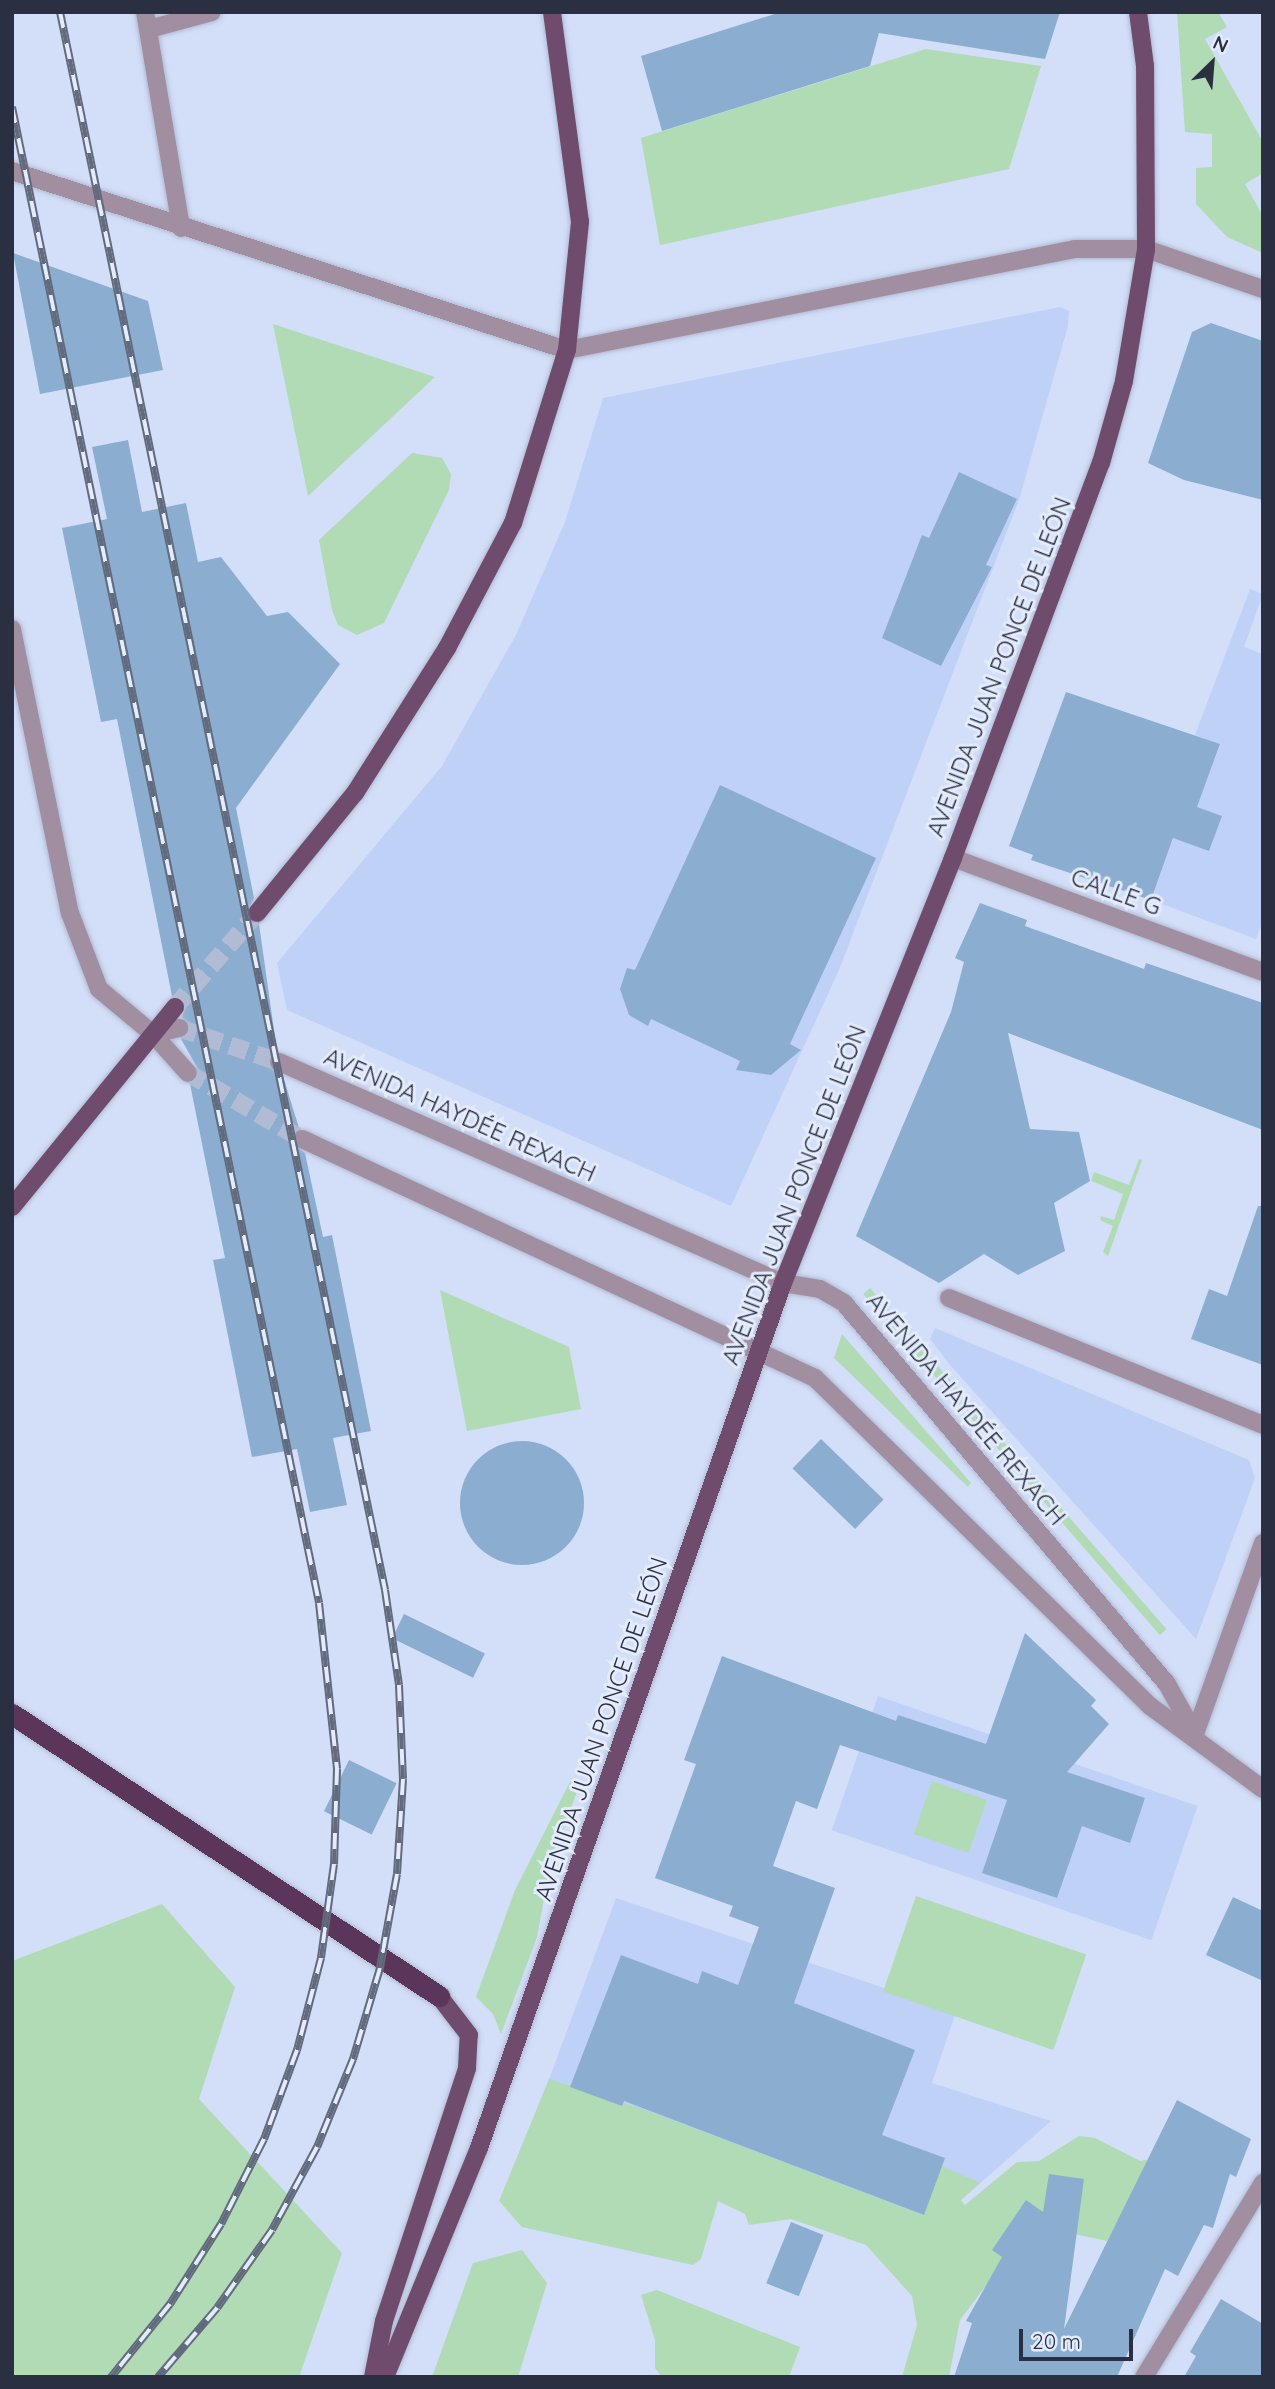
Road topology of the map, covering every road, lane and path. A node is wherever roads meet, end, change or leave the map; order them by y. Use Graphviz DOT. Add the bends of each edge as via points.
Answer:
graph roads {
  1 [pos="212,12"];
  2 [pos="552,12"];
  3 [pos="1138,12"];
  4 [pos="147,20"];
  5 [pos="12,170"];
  6 [pos="181,228"];
  7 [pos="1146,249"];
  8 [pos="1263,289"];
  9 [pos="567,350"];
  10 [pos="12,629"];
  11 [pos="953,858"];
  12 [pos="257,913"];
  13 [pos="1263,972"];
  14 [pos="174,1007"];
  15 [pos="179,1028"];
  16 [pos="153,1034"];
  17 [pos="279,1062"];
  18 [pos="188,1073"];
  19 [pos="302,1139"];
  20 [pos="12,1207"];
  21 [pos="783,1283"];
  22 [pos="949,1298"];
  23 [pos="761,1353"];
  24 [pos="1263,1425"];
  25 [pos="1263,1543"];
  26 [pos="12,1714"];
  27 [pos="1195,1734"];
  28 [pos="1263,1789"];
  29 [pos="439,1996"];
  30 [pos="1263,2183"];
  31 [pos="373,2377"];
  32 [pos="385,2377"];
  33 [pos="1144,2377"];
  1 -- 4 [label="street"];
  2 -- 9 [label="main road" via="580,222"];
  3 -- 7 [label="main road, AVENIDA JUAN PONCE DE LEÓN" via="1145,66"];
  4 -- 6 [label="street"];
  5 -- 6 [label="street"];
  6 -- 9 [label="street"];
  7 -- 8 [label="street"];
  7 -- 9 [label="street" via="1075,249"];
  7 -- 11 [label="main road, AVENIDA JUAN PONCE DE LEÓN" via="1124,381 1101,463"];
  9 -- 12 [label="main road" via="513,523 447,648 355,793"];
  10 -- 16 [label="street" via="70,913 99,989"];
  11 -- 13 [label="street, CALLE G"];
  11 -- 21 [label="main road, AVENIDA JUAN PONCE DE LEÓN"];
  14 -- 16 [label="main road"];
  15 -- 16 [label="street"];
  16 -- 18 [label="street"];
  16 -- 20 [label="main road"];
  17 -- 21 [label="street, AVENIDA HAYDÉE REXACH"];
  19 -- 23 [label="street, AVENIDA HAYDÉE REXACH"];
  21 -- 23 [label="main road, AVENIDA JUAN PONCE DE LEÓN"];
  21 -- 27 [label="street, AVENIDA HAYDÉE REXACH" via="820,1289 844,1303 1167,1684"];
  22 -- 24 [label="street"];
  23 -- 27 [label="street, AVENIDA HAYDÉE REXACH" via="815,1378 1150,1706"];
  23 -- 32 [label="main road, AVENIDA JUAN PONCE DE LEÓN" via="479,2148"];
  25 -- 27 [label="street"];
  26 -- 29 [label="highway"];
  27 -- 28 [label="street, AVENIDA HAYDÉE REXACH"];
  29 -- 31 [label="main road" via="469,2035 467,2068 384,2320"];
  30 -- 33 [label="street"];
}
